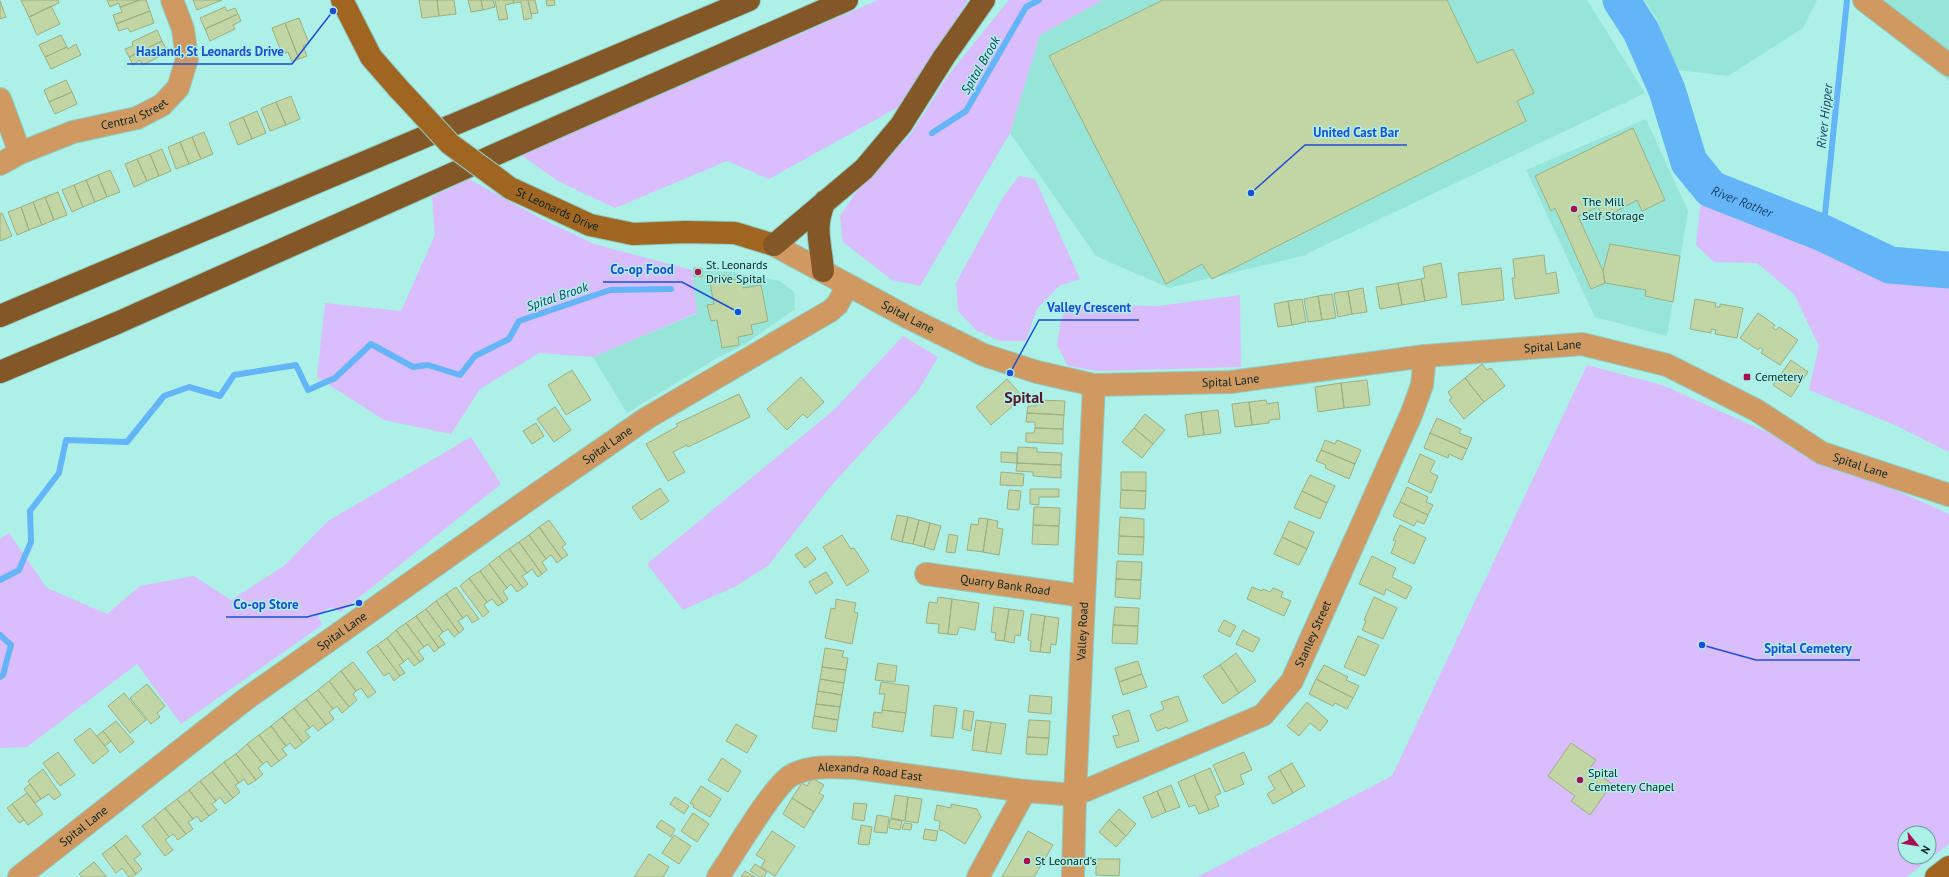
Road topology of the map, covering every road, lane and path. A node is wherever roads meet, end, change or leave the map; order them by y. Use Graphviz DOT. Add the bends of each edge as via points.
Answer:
graph roads {
  1 [pos="172,0"];
  2 [pos="342,0"];
  3 [pos="750,0"];
  4 [pos="847,0"];
  5 [pos="984,0"];
  6 [pos="1864,0"];
  7 [pos="1949,65"];
  8 [pos="0,99"];
  9 [pos="20,153"];
  10 [pos="0,164"];
  11 [pos="825,201"];
  12 [pos="774,245"];
  13 [pos="823,271"];
  14 [pos="848,285"];
  15 [pos="0,316"];
  16 [pos="1425,356"];
  17 [pos="0,372"];
  18 [pos="1094,385"];
  19 [pos="1949,496"];
  20 [pos="926,574"];
  21 [pos="1084,596"];
  22 [pos="1025,791"];
  23 [pos="1075,795"];
  24 [pos="1949,868"];
  25 [pos="20,877"];
  26 [pos="718,877"];
  27 [pos="978,877"];
  28 [pos="1073,877"];
  29 [pos="1936,877"];
  1 -- 9 [label="street, Central Street" via="183,30 187,59 178,88 162,105 137,118 73,132"];
  2 -- 12 [label="main road, St Leonards Drive, bridge" via="371,57 398,88 450,144 510,188 590,225 633,234 735,233"];
  3 -- 15 [label="highway"];
  4 -- 17 [label="highway" via="117,323"];
  5 -- 11 [label="highway" via="901,125 864,169"];
  6 -- 7 [label="street"];
  8 -- 9 [label="street"];
  9 -- 10 [label="street, Central Street"];
  11 -- 12 [label="highway"];
  11 -- 13 [label="highway" via="819,215 818,227"];
  12 -- 13 [label="street, St Leonards Drive"];
  13 -- 14 [label="street, St Leonards Drive"];
  14 -- 18 [label="street, Spital Lane" via="984,355 1043,374"];
  14 -- 25 [label="street, Spital Lane" via="837,305 830,311 647,418 252,695"];
  16 -- 18 [label="street, Spital Lane" via="1231,382"];
  16 -- 19 [label="street, Spital Lane" via="1582,344 1667,365 1756,410 1822,453"];
  16 -- 23 [label="street, Stanley Street" via="1422,385 1411,415 1292,681 1263,715"];
  18 -- 21 [label="street, Valley Road"];
  20 -- 21 [label="street, Quarry Bank Road"];
  21 -- 23 [label="street, Valley Road"];
  22 -- 23 [label="street, Alexandra Road East"];
  22 -- 26 [label="street, Alexandra Road East" via="856,768 812,769 791,776 776,791"];
  22 -- 27 [label="street"];
  23 -- 28 [label="street, Valley Road"];
  24 -- 29 [label="main road"];
}
